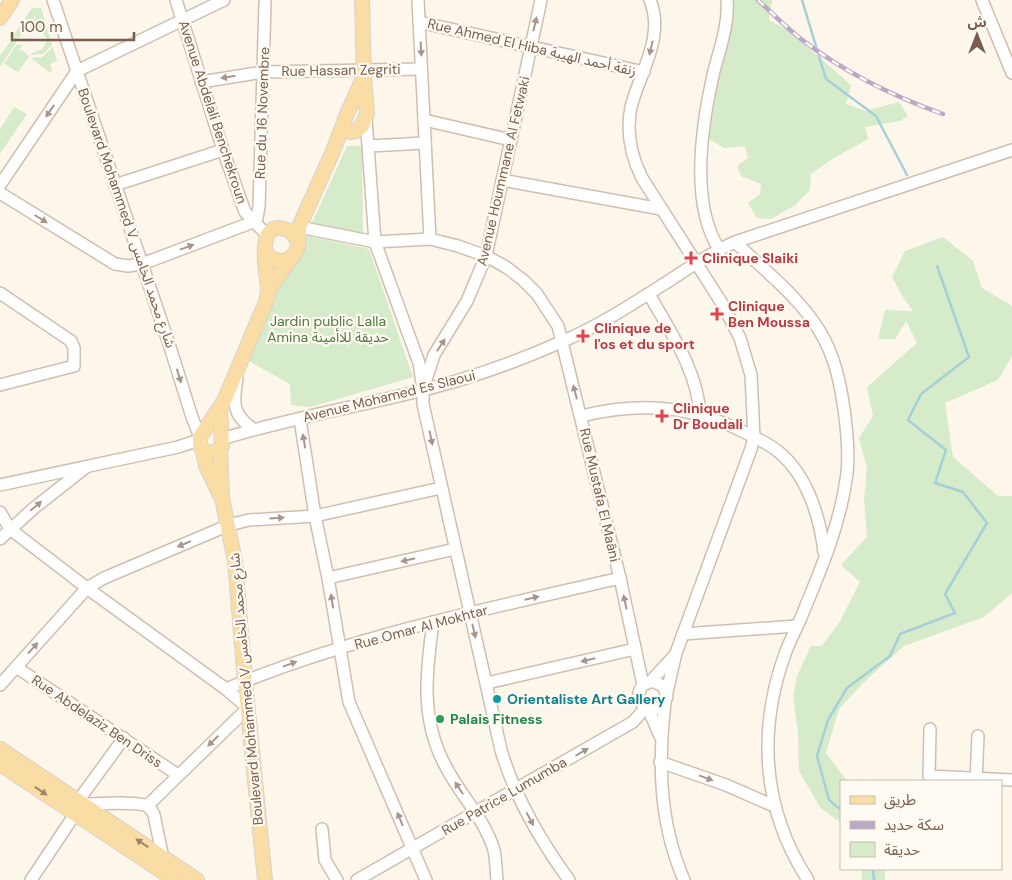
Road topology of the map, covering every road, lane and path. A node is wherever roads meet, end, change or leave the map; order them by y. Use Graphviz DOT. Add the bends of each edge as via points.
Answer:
graph roads {
  1 [pos="12,0"];
  2 [pos="53,0"];
  3 [pos="176,0"];
  4 [pos="224,0"];
  5 [pos="362,0"];
  6 [pos="418,0"];
  7 [pos="541,0"];
  8 [pos="650,0"];
  9 [pos="727,0"];
  10 [pos="982,0"];
  11 [pos="265,1"];
  12 [pos="0,18"];
  13 [pos="184,20"];
  14 [pos="419,22"];
  15 [pos="530,46"];
  16 [pos="421,68"];
  17 [pos="77,71"];
  18 [pos="263,72"];
  19 [pos="644,72"];
  20 [pos="364,73"];
  21 [pos="1012,73"];
  22 [pos="201,82"];
  23 [pos="360,97"];
  24 [pos="366,118"];
  25 [pos="424,120"];
  26 [pos="349,128"];
  27 [pos="511,140"];
  28 [pos="425,143"];
  29 [pos="369,146"];
  30 [pos="222,150"];
  31 [pos="1012,150"];
  32 [pos="502,180"];
  33 [pos="0,185"];
  34 [pos="115,185"];
  35 [pos="0,193"];
  36 [pos="661,209"];
  37 [pos="253,222"];
  38 [pos="295,233"];
  39 [pos="267,235"];
  40 [pos="430,239"];
  41 [pos="375,242"];
  42 [pos="735,242"];
  43 [pos="719,249"];
  44 [pos="265,250"];
  45 [pos="486,256"];
  46 [pos="293,257"];
  47 [pos="697,263"];
  48 [pos="142,264"];
  49 [pos="268,291"];
  50 [pos="0,293"];
  51 [pos="649,294"];
  52 [pos="562,342"];
  53 [pos="238,368"];
  54 [pos="0,385"];
  55 [pos="423,390"];
  56 [pos="220,409"];
  57 [pos="700,414"];
  58 [pos="581,416"];
  59 [pos="300,419"];
  60 [pos="253,430"];
  61 [pos="754,437"];
  62 [pos="221,441"];
  63 [pos="201,442"];
  64 [pos="87,466"];
  65 [pos="0,484"];
  66 [pos="441,488"];
  67 [pos="222,498"];
  68 [pos="0,512"];
  69 [pos="315,516"];
  70 [pos="228,525"];
  71 [pos="10,529"];
  72 [pos="0,539"];
  73 [pos="455,549"];
  74 [pos="825,556"];
  75 [pos="328,578"];
  76 [pos="620,578"];
  77 [pos="88,588"];
  78 [pos="470,613"];
  79 [pos="434,622"];
  80 [pos="797,626"];
  81 [pos="683,634"];
  82 [pos="339,649"];
  83 [pos="635,649"];
  84 [pos="676,653"];
  85 [pos="16,667"];
  86 [pos="245,681"];
  87 [pos="487,683"];
  88 [pos="646,683"];
  89 [pos="0,685"];
  90 [pos="226,689"];
  91 [pos="666,697"];
  92 [pos="248,708"];
  93 [pos="647,708"];
  94 [pos="930,729"];
  95 [pos="978,736"];
  96 [pos="124,738"];
  97 [pos="661,739"];
  98 [pos="0,749"];
  99 [pos="660,762"];
  100 [pos="0,764"];
  101 [pos="178,775"];
  102 [pos="976,779"];
  103 [pos="1012,780"];
  104 [pos="515,790"];
  105 [pos="78,806"];
  106 [pos="147,806"];
  107 [pos="774,806"];
  108 [pos="477,813"];
  109 [pos="322,829"];
  110 [pos="412,849"];
  111 [pos="163,858"];
  112 [pos="31,880"];
  113 [pos="175,880"];
  114 [pos="197,880"];
  115 [pos="265,880"];
  116 [pos="337,880"];
  117 [pos="357,880"];
  118 [pos="426,880"];
  119 [pos="497,880"];
  120 [pos="569,880"];
  121 [pos="684,880"];
  122 [pos="808,880"];
  1 -- 12 [label="main road"];
  2 -- 17 [label="street, Boulevard Mohammed V شارع محمد الخامس"];
  3 -- 13 [label="street, Avenue Abdelali Benchekroun"];
  4 -- 13 [label="street"];
  5 -- 20 [label="main road"];
  6 -- 14 [label="street"];
  15 -- 7 [label="street, Avenue Hoummane Al Fetwaki, one-way"];
  8 -- 19 [label="street, one-way" via="655,20 654,38"];
  9 -- 43 [label="street" via="726,22 707,103 702,141 705,220"];
  10 -- 21 [label="street"];
  11 -- 18 [label="street, Rue du 16 Novembre"];
  13 -- 17 [label="street"];
  13 -- 22 [label="street, Avenue Abdelali Benchekroun"];
  14 -- 15 [label="street, Rue Ahmed El Hiba زنقة أحمد الهيبة"];
  14 -- 16 [label="street, one-way"];
  15 -- 19 [label="street, Rue Ahmed El Hiba زنقة أحمد الهيبة"];
  15 -- 27 [label="street, Avenue Hoummane Al Fetwaki"];
  16 -- 20 [label="street, Rue Hassan Zegriti"];
  16 -- 25 [label="street"];
  17 -- 33 [label="street, one-way"];
  17 -- 34 [label="street, Boulevard Mohammed V شارع محمد الخامس"];
  18 -- 20 [label="street, Rue Hassan Zegriti"];
  18 -- 22 [label="street, Rue Hassan Zegriti, one-way"];
  18 -- 37 [label="street, Rue du 16 Novembre" via="259,207"];
  19 -- 36 [label="street" via="631,108 629,137 636,166"];
  20 -- 23 [label="main road"];
  22 -- 30 [label="street, Avenue Abdelali Benchekroun"];
  23 -- 24 [label="main road" via="367,106"];
  23 -- 26 [label="main road"];
  24 -- 26 [label="main road" via="359,129"];
  24 -- 29 [label="street"];
  25 -- 27 [label="street"];
  25 -- 28 [label="street"];
  26 -- 29 [label="street"];
  26 -- 38 [label="main road" via="333,151"];
  27 -- 32 [label="street, Avenue Hoummane Al Fetwaki"];
  28 -- 29 [label="street"];
  28 -- 40 [label="street"];
  29 -- 41 [label="street"];
  30 -- 34 [label="street"];
  30 -- 37 [label="street, Avenue Abdelali Benchekroun" via="245,212"];
  31 -- 42 [label="street, Avenue Mohamed Es Slaoui"];
  32 -- 36 [label="street"];
  32 -- 45 [label="street, Avenue Hoummane Al Fetwaki"];
  34 -- 48 [label="street, Boulevard Mohammed V شارع محمد الخامس"];
  35 -- 48 [label="street, one-way" via="115,264"];
  36 -- 47 [label="street"];
  37 -- 39 [label="street, Avenue Abdelali Benchekroun"];
  48 -- 37 [label="street, one-way"];
  38 -- 39 [label="main road" via="278,229"];
  38 -- 41 [label="street, Rue Mustafa El Maâni"];
  38 -- 46 [label="main road" via="297,250"];
  39 -- 44 [label="main road"];
  40 -- 41 [label="street, Rue Mustafa El Maâni"];
  40 -- 45 [label="street, Rue Mustafa El Maâni"];
  41 -- 55 [label="street" via="419,363"];
  42 -- 43 [label="street, Avenue Mohamed Es Slaoui"];
  42 -- 74 [label="street" via="810,317 826,342 838,372 845,416 847,478"];
  43 -- 47 [label="street, Avenue Mohamed Es Slaoui"];
  44 -- 46 [label="main road" via="277,261"];
  44 -- 49 [label="main road"];
  45 -- 52 [label="street, Rue Mustafa El Maâni" via="506,267 536,294 558,326"];
  55 -- 45 [label="street, Avenue Hoummane Al Fetwaki, one-way" via="434,355 467,301"];
  46 -- 49 [label="main road"];
  47 -- 51 [label="street, Avenue Mohamed Es Slaoui"];
  47 -- 61 [label="street" via="734,324 747,355"];
  48 -- 63 [label="street, Boulevard Mohammed V شارع محمد الخامس, one-way"];
  49 -- 53 [label="main road"];
  50 -- 54 [label="street" via="71,341 74,348 74,366"];
  51 -- 52 [label="street, Avenue Mohamed Es Slaoui"];
  51 -- 57 [label="street" via="687,363 699,396"];
  52 -- 55 [label="street, Avenue Mohamed Es Slaoui" via="482,373"];
  58 -- 52 [label="street, Rue Mustafa El Maâni, one-way"];
  53 -- 56 [label="main road"];
  53 -- 60 [label="street" via="236,414"];
  55 -- 59 [label="street, Avenue Mohamed Es Slaoui"];
  55 -- 66 [label="street, one-way" via="423,404"];
  56 -- 62 [label="main road, Boulevard Mohammed V شارع محمد الخامس"];
  56 -- 63 [label="main road"];
  57 -- 58 [label="street" via="640,407"];
  57 -- 61 [label="street"];
  58 -- 76 [label="street, Rue Mustafa El Maâni"];
  59 -- 60 [label="street, Avenue Mohamed Es Slaoui"];
  69 -- 59 [label="street, one-way"];
  60 -- 62 [label="street, Avenue Mohamed Es Slaoui"];
  61 -- 74 [label="street" via="780,453 801,480 815,510"];
  61 -- 81 [label="street"];
  62 -- 63 [label="main road" via="213,430"];
  62 -- 63 [label="main road" via="212,454"];
  62 -- 67 [label="main road, Boulevard Mohammed V شارع محمد الخامس"];
  63 -- 64 [label="street"];
  63 -- 67 [label="main road, Boulevard Mohammed V شارع محمد الخامس" via="206,466"];
  64 -- 65 [label="street"];
  71 -- 64 [label="street, one-way"];
  66 -- 69 [label="street"];
  66 -- 73 [label="street"];
  67 -- 70 [label="main road, Boulevard Mohammed V شارع محمد الخامس"];
  68 -- 71 [label="street"];
  70 -- 69 [label="street, one-way" via="250,520"];
  69 -- 75 [label="street"];
  70 -- 77 [label="street, one-way" via="104,578"];
  70 -- 86 [label="main road, Boulevard Mohammed V شارع محمد الخامس" via="235,561"];
  71 -- 72 [label="street"];
  71 -- 77 [label="street"];
  73 -- 75 [label="street, one-way"];
  73 -- 78 [label="street"];
  74 -- 80 [label="street"];
  82 -- 75 [label="street, one-way"];
  78 -- 76 [label="street, Rue Omar Al Mokhtar, one-way"];
  83 -- 76 [label="street, Rue Mustafa El Maâni, one-way"];
  85 -- 77 [label="street, one-way"];
  77 -- 90 [label="street"];
  78 -- 79 [label="street, Rue Omar Al Mokhtar"];
  78 -- 87 [label="street, one-way"];
  79 -- 82 [label="street, Rue Omar Al Mokhtar"];
  108 -- 79 [label="street, one-way" via="446,767 431,726 426,679"];
  80 -- 81 [label="street"];
  80 -- 107 [label="street" via="786,650 771,710 768,754"];
  81 -- 84 [label="street"];
  86 -- 82 [label="street, Rue Omar Al Mokhtar, one-way"];
  110 -- 82 [label="street, one-way" via="349,702"];
  83 -- 87 [label="street, one-way"];
  83 -- 88 [label="street, Rue Mustafa El Maâni"];
  84 -- 88 [label="street"];
  84 -- 91 [label="street"];
  85 -- 89 [label="street"];
  85 -- 96 [label="street, Rue Abdelaziz Ben Driss"];
  86 -- 90 [label="street, Rue Omar Al Mokhtar"];
  86 -- 92 [label="main road, Boulevard Mohammed V شارع محمد الخامس"];
  87 -- 104 [label="street"];
  88 -- 91 [label="street" via="660,684"];
  88 -- 93 [label="street" via="639,697"];
  90 -- 92 [label="street"];
  91 -- 93 [label="street" via="657,708"];
  91 -- 97 [label="street"];
  92 -- 101 [label="street, one-way"];
  92 -- 115 [label="main road, Boulevard Mohammed V شارع محمد الخامس"];
  93 -- 97 [label="street"];
  104 -- 93 [label="street, Rue Patrice Lumumba, one-way" via="633,722"];
  94 -- 102 [label="street" via="929,776"];
  95 -- 102 [label="street"];
  96 -- 101 [label="street, Rue Abdelaziz Ben Driss"];
  96 -- 105 [label="street"];
  97 -- 99 [label="street"];
  98 -- 105 [label="main road"];
  99 -- 107 [label="street, one-way"];
  99 -- 121 [label="street" via="667,823"];
  100 -- 105 [label="main road, one-way"];
  101 -- 106 [label="street"];
  102 -- 103 [label="street"];
  104 -- 108 [label="street, Rue Patrice Lumumba"];
  104 -- 120 [label="street, one-way" via="536,832"];
  105 -- 106 [label="street"];
  111 -- 105 [label="main road, one-way"];
  105 -- 112 [label="street"];
  105 -- 113 [label="main road"];
  106 -- 111 [label="street" via="154,815"];
  107 -- 122 [label="street" via="789,846"];
  108 -- 110 [label="street, Rue Patrice Lumumba"];
  108 -- 119 [label="street" via="494,851"];
  109 -- 116 [label="street" via="325,860"];
  110 -- 117 [label="street, Rue Patrice Lumumba"];
  110 -- 118 [label="street"];
  111 -- 114 [label="main road"];
}
